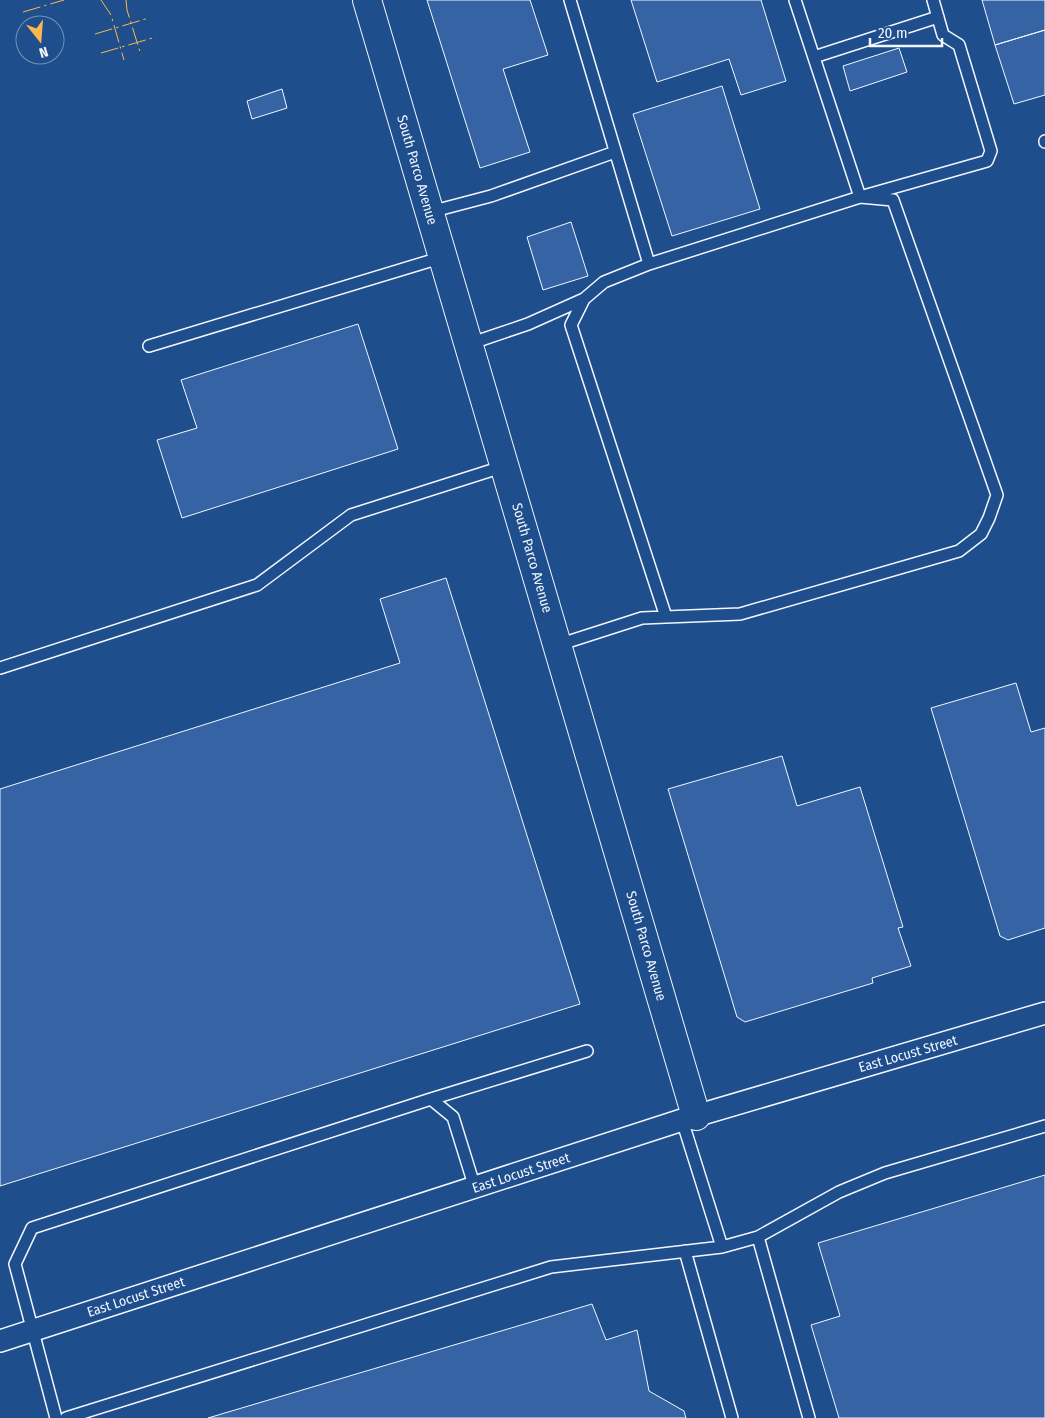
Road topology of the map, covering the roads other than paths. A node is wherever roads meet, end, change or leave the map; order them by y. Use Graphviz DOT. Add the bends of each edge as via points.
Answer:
graph roads {
  1 [pos="367,0"];
  2 [pos="570,0"];
  3 [pos="795,0"];
  4 [pos="933,0"];
  5 [pos="938,18"];
  6 [pos="814,57"];
  7 [pos="615,152"];
  8 [pos="860,196"];
  9 [pos="430,212"];
  10 [pos="443,257"];
  11 [pos="649,264"];
  12 [pos="584,299"];
  13 [pos="469,344"];
  14 [pos="150,346"];
  15 [pos="504,466"];
  16 [pos="666,617"];
  17 [pos="558,645"];
  18 [pos="0,668"];
  19 [pos="1045,1013"];
  20 [pos="587,1051"];
  21 [pos="430,1098"];
  22 [pos="689,1118"];
  23 [pos="1045,1126"];
  24 [pos="475,1188"];
  25 [pos="758,1237"];
  26 [pos="722,1247"];
  27 [pos="685,1251"];
  28 [pos="32,1330"];
  29 [pos="0,1340"];
  30 [pos="56,1418"];
  31 [pos="66,1418"];
  32 [pos="732,1418"];
  33 [pos="809,1418"];
  1 -- 9 [label="street, South Parco Avenue"];
  2 -- 7 [label="lane"];
  3 -- 6 [label="lane"];
  4 -- 5 [label="lane"];
  5 -- 6 [label="lane"];
  5 -- 8 [label="lane" via="943,35 959,45 991,151 987,161"];
  6 -- 8 [label="lane"];
  7 -- 9 [label="lane" via="491,196"];
  7 -- 11 [label="lane"];
  8 -- 11 [label="lane"];
  8 -- 16 [label="lane" via="893,200 997,495 989,518 981,534 959,551 740,614"];
  9 -- 10 [label="street, South Parco Avenue"];
  10 -- 13 [label="street, South Parco Avenue"];
  10 -- 14 [label="lane"];
  11 -- 12 [label="lane" via="604,282"];
  12 -- 13 [label="lane" via="528,324"];
  12 -- 16 [label="lane" via="571,324"];
  13 -- 15 [label="street, South Parco Avenue"];
  15 -- 17 [label="street, South Parco Avenue"];
  15 -- 18 [label="lane" via="350,515 257,585"];
  16 -- 17 [label="lane" via="642,618"];
  17 -- 22 [label="street, South Parco Avenue"];
  19 -- 22 [label="street, East Locust Street"];
  20 -- 21 [label="lane"];
  21 -- 24 [label="lane" via="453,1116"];
  21 -- 28 [label="lane" via="32,1228 15,1264"];
  22 -- 24 [label="street, East Locust Street"];
  22 -- 26 [label="lane"];
  23 -- 25 [label="lane" via="886,1173 839,1192"];
  24 -- 28 [label="street, East Locust Street"];
  25 -- 26 [label="lane"];
  25 -- 33 [label="lane"];
  26 -- 27 [label="lane"];
  27 -- 31 [label="lane" via="551,1268"];
  27 -- 32 [label="lane"];
  28 -- 29 [label="street, East Locust Street"];
  28 -- 30 [label="lane"];
}
